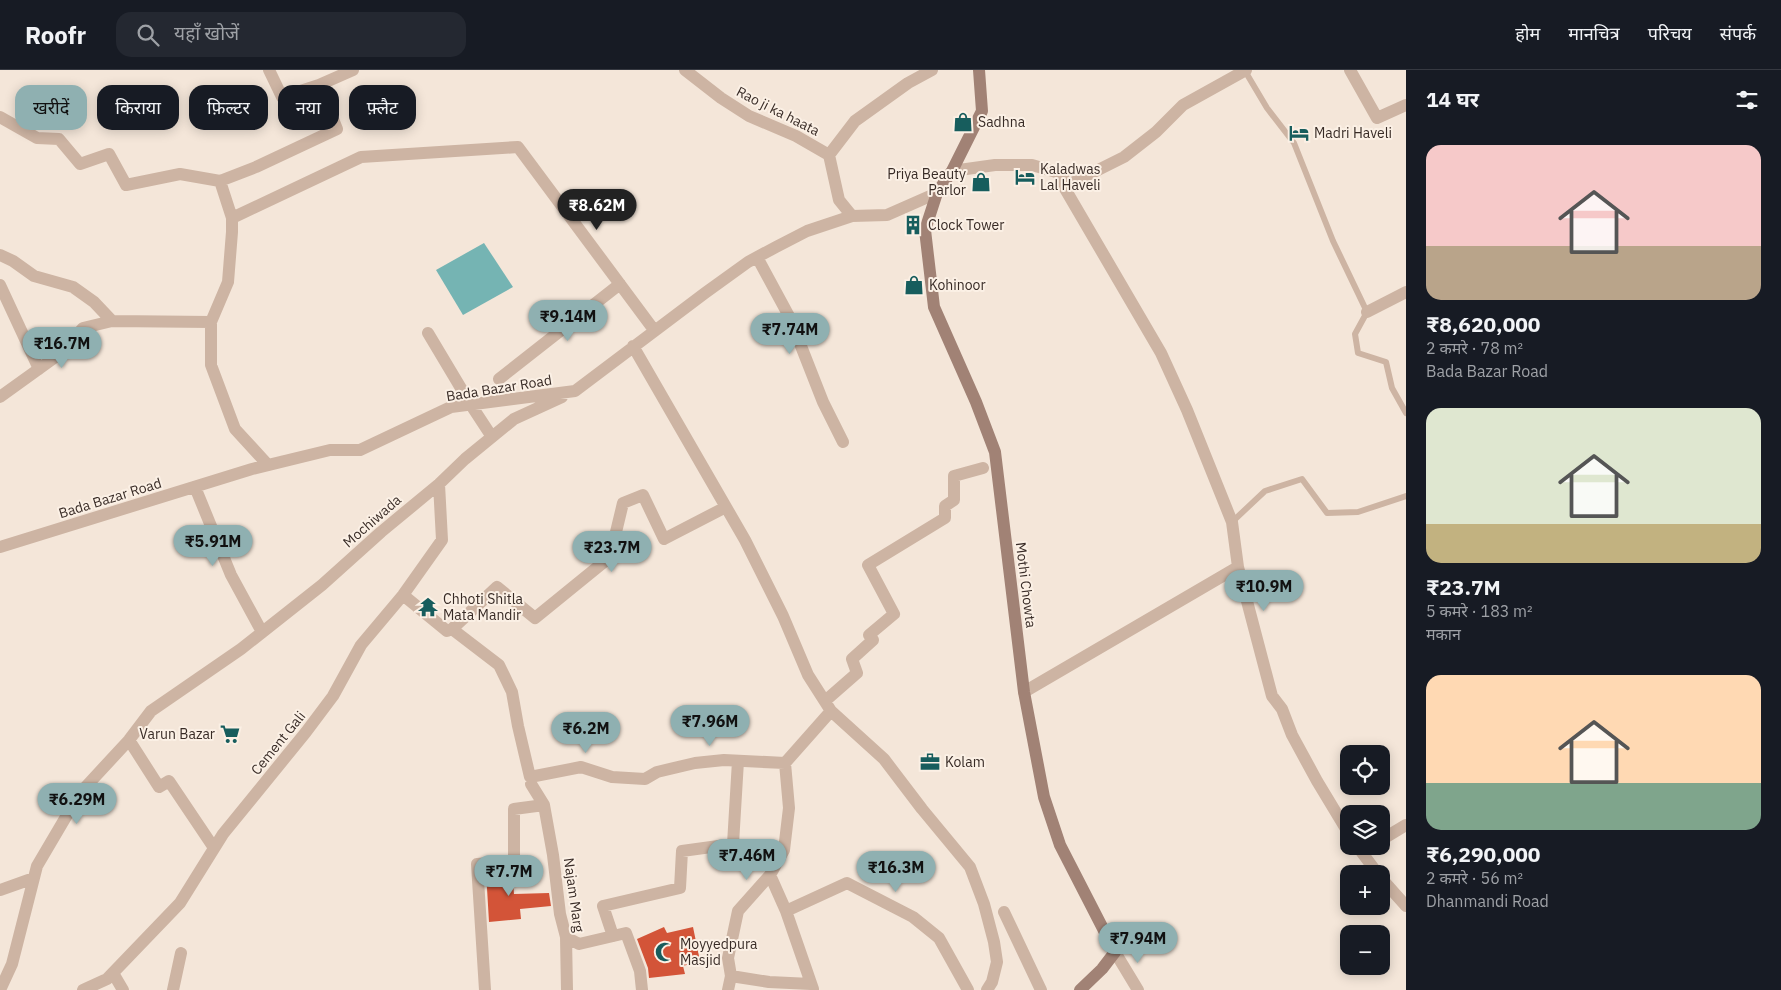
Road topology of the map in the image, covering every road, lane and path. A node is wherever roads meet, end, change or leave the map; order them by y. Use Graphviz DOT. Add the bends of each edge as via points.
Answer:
graph roads {
  1 [pos="269,70"];
  2 [pos="353,70"];
  3 [pos="685,70"];
  4 [pos="932,70"];
  5 [pos="979,70"];
  6 [pos="1350,70"];
  7 [pos="1239,72"];
  8 [pos="319,85"];
  9 [pos="278,88"];
  10 [pos="1406,104"];
  11 [pos="0,117"];
  12 [pos="335,130"];
  13 [pos="829,155"];
  14 [pos="952,171"];
  15 [pos="220,181"];
  16 [pos="1064,188"];
  17 [pos="937,193"];
  18 [pos="852,216"];
  19 [pos="232,218"];
  20 [pos="0,255"];
  21 [pos="757,257"];
  22 [pos="620,284"];
  23 [pos="0,285"];
  24 [pos="1406,292"];
  25 [pos="1367,312"];
  26 [pos="112,321"];
  27 [pos="210,322"];
  28 [pos="654,330"];
  29 [pos="428,333"];
  30 [pos="633,346"];
  31 [pos="38,369"];
  32 [pos="499,379"];
  33 [pos="575,391"];
  34 [pos="0,397"];
  35 [pos="471,405"];
  36 [pos="1406,414"];
  37 [pos="492,437"];
  38 [pos="843,442"];
  39 [pos="268,465"];
  40 [pos="983,468"];
  41 [pos="439,484"];
  42 [pos="195,487"];
  43 [pos="1406,496"];
  44 [pos="726,507"];
  45 [pos="1232,522"];
  46 [pos="0,547"];
  47 [pos="1238,567"];
  48 [pos="403,595"];
  49 [pos="452,629"];
  50 [pos="262,632"];
  51 [pos="1024,692"];
  52 [pos="828,706"];
  53 [pos="129,740"];
  54 [pos="738,761"];
  55 [pos="785,763"];
  56 [pos="530,781"];
  57 [pos="544,805"];
  58 [pos="1340,819"];
  59 [pos="1406,825"];
  60 [pos="1390,835"];
  61 [pos="214,848"];
  62 [pos="770,875"];
  63 [pos="34,878"];
  64 [pos="2,886"];
  65 [pos="1390,888"];
  66 [pos="1406,906"];
  67 [pos="786,911"];
  68 [pos="1004,912"];
  69 [pos="613,936"];
  70 [pos="566,937"];
  71 [pos="1115,952"];
  72 [pos="181,953"];
  73 [pos="113,973"];
  74 [pos="731,976"];
  75 [pos="812,987"];
  76 [pos="0,990"];
  77 [pos="83,990"];
  78 [pos="123,990"];
  79 [pos="173,990"];
  80 [pos="485,990"];
  81 [pos="567,990"];
  82 [pos="642,990"];
  83 [pos="728,990"];
  84 [pos="968,990"];
  85 [pos="987,990"];
  86 [pos="1041,990"];
  87 [pos="1080,990"];
  88 [pos="1138,990"];
  1 -- 9 [label="street"];
  2 -- 8 [label="street"];
  3 -- 13 [label="street, Rao ji ka haata" via="749,116 796,136"];
  4 -- 13 [label="street" via="908,83 856,121"];
  5 -- 14 [label="main road, Mothi Chowta" via="982,111"];
  6 -- 10 [label="street" via="1377,118"];
  7 -- 16 [label="street" via="1183,105 1124,157"];
  7 -- 25 [label="lane" via="1294,143 1333,240"];
  11 -- 15 [label="street" via="36,138 59,139 80,164 109,154 126,185 180,174"];
  12 -- 15 [label="street"];
  13 -- 18 [label="street" via="839,200"];
  14 -- 16 [label="street" via="995,165 1032,165 1063,174"];
  14 -- 17 [label="main road, Mothi Chowta"];
  15 -- 19 [label="street"];
  16 -- 45 [label="street" via="1161,353"];
  17 -- 18 [label="street" via="887,215"];
  17 -- 51 [label="main road, Mothi Chowta" via="925,230 934,306 995,452"];
  18 -- 21 [label="street" via="807,232"];
  19 -- 22 [label="street" via="361,157 518,147"];
  19 -- 27 [label="street" via="228,282"];
  20 -- 26 [label="street" via="34,276 73,287"];
  21 -- 28 [label="street"];
  21 -- 38 [label="street" via="790,318 823,402"];
  22 -- 28 [label="street"];
  22 -- 32 [label="street"];
  23 -- 31 [label="street"];
  24 -- 25 [label="street"];
  25 -- 36 [label="lane" via="1355,334 1358,353 1386,362 1392,388"];
  26 -- 27 [label="street"];
  26 -- 31 [label="street" via="83,328 61,353"];
  27 -- 39 [label="street" via="211,365 235,429"];
  28 -- 30 [label="street"];
  29 -- 35 [label="street"];
  30 -- 33 [label="street"];
  30 -- 44 [label="street"];
  31 -- 34 [label="street"];
  33 -- 35 [label="street, Bada Bazar Road"];
  33 -- 37 [label="street, Mochiwada" via="514,418"];
  35 -- 37 [label="street"];
  35 -- 39 [label="street, Bada Bazar Road" via="451,407 360,450 330,450"];
  37 -- 41 [label="street, Mochiwada"];
  39 -- 42 [label="street, Bada Bazar Road"];
  40 -- 52 [label="street" via="954,476 954,500 945,506 944,518 868,565 894,614 869,635 873,640 852,659 858,673"];
  41 -- 48 [label="street, Cement Gali" via="442,540"];
  41 -- 50 [label="street, Mochiwada"];
  42 -- 46 [label="street, Bada Bazar Road"];
  42 -- 50 [label="street" via="231,575"];
  43 -- 45 [label="lane" via="1358,512 1327,513 1302,479 1265,491"];
  44 -- 49 [label="street" via="664,539 643,495 624,503 610,557 535,618 497,587"];
  44 -- 52 [label="street" via="783,616 808,675"];
  45 -- 47 [label="street"];
  47 -- 51 [label="street"];
  47 -- 58 [label="street" via="1272,696"];
  48 -- 49 [label="street" via="447,631"];
  48 -- 61 [label="street, Cement Gali" via="361,645 333,696"];
  49 -- 56 [label="street" via="499,665 512,692"];
  50 -- 53 [label="street, Mochiwada" via="151,711"];
  51 -- 71 [label="main road, Mothi Chowta" via="1044,797 1060,844"];
  52 -- 55 [label="street"];
  52 -- 85 [label="street" via="884,759 970,867 984,904 997,962"];
  53 -- 61 [label="street" via="159,786 169,781"];
  53 -- 63 [label="street, Mochiwada" via="80,793 37,866"];
  54 -- 55 [label="street"];
  54 -- 56 [label="street" via="695,763 657,772 645,779 612,776 581,767"];
  54 -- 69 [label="street" via="733,844 682,851 680,888 603,906"];
  55 -- 62 [label="street" via="789,808 784,850"];
  56 -- 57 [label="street"];
  57 -- 70 [label="street, Najam Marg"];
  57 -- 80 [label="street" via="514,809 514,861 477,864"];
  59 -- 60 [label="street"];
  61 -- 73 [label="street, Cement Gali" via="180,903"];
  62 -- 67 [label="street"];
  62 -- 74 [label="street" via="738,911 728,958"];
  63 -- 64 [label="street"];
  63 -- 76 [label="street, Mochiwada" via="12,964"];
  65 -- 66 [label="street"];
  67 -- 75 [label="street"];
  67 -- 84 [label="street" via="848,883 913,916 940,938"];
  68 -- 86 [label="street"];
  69 -- 70 [label="street" via="579,944"];
  69 -- 82 [label="street" via="626,933 640,971"];
  70 -- 81 [label="street, Najam Marg"];
  71 -- 87 [label="main road"];
  71 -- 88 [label="street"];
  72 -- 79 [label="street"];
  73 -- 77 [label="street, Cement Gali"];
  73 -- 78 [label="street"];
  74 -- 75 [label="street"];
  74 -- 83 [label="street"];
}
